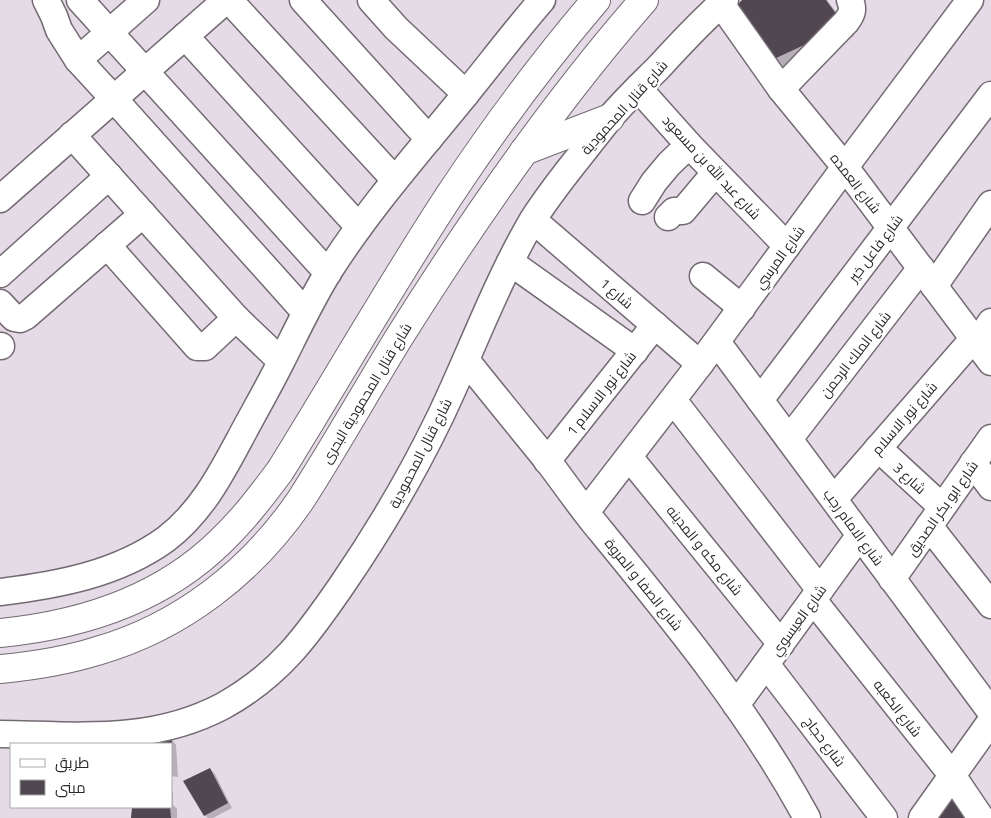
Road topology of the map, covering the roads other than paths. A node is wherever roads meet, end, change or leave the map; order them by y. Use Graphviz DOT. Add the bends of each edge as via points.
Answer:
graph roads {
  1 [pos="80,0"];
  2 [pos="146,0"];
  3 [pos="226,0"];
  4 [pos="230,0"];
  5 [pos="303,0"];
  6 [pos="542,0"];
  7 [pos="596,0"];
  8 [pos="644,0"];
  9 [pos="850,0"];
  10 [pos="970,0"];
  11 [pos="375,2"];
  12 [pos="723,2"];
  13 [pos="57,5"];
  14 [pos="110,32"];
  15 [pos="185,36"];
  16 [pos="78,60"];
  17 [pos="145,72"];
  18 [pos="638,88"];
  19 [pos="781,89"];
  20 [pos="466,94"];
  21 [pos="991,95"];
  22 [pos="114,99"];
  23 [pos="610,118"];
  24 [pos="72,135"];
  25 [pos="429,139"];
  26 [pos="688,145"];
  27 [pos="524,152"];
  28 [pos="845,167"];
  29 [pos="715,173"];
  30 [pos="109,176"];
  31 [pos="395,180"];
  32 [pos="0,199"];
  33 [pos="642,201"];
  34 [pos="991,204"];
  35 [pos="142,214"];
  36 [pos="668,217"];
  37 [pos="533,220"];
  38 [pos="359,227"];
  39 [pos="890,228"];
  40 [pos="107,245"];
  41 [pos="787,246"];
  42 [pos="510,262"];
  43 [pos="0,274"];
  44 [pos="328,274"];
  45 [pos="703,276"];
  46 [pos="928,277"];
  47 [pos="742,308"];
  48 [pos="7,310"];
  49 [pos="305,312"];
  50 [pos="236,318"];
  51 [pos="654,325"];
  52 [pos="983,341"];
  53 [pos="717,342"];
  54 [pos="635,351"];
  55 [pos="466,360"];
  56 [pos="281,361"];
  57 [pos="700,364"];
  58 [pos="673,400"];
  59 [pos="760,400"];
  60 [pos="991,438"];
  61 [pos="789,440"];
  62 [pos="878,448"];
  63 [pos="629,457"];
  64 [pos="547,461"];
  65 [pos="973,464"];
  66 [pos="991,487"];
  67 [pos="834,499"];
  68 [pos="586,512"];
  69 [pos="936,517"];
  70 [pos="860,535"];
  71 [pos="892,579"];
  72 [pos="0,592"];
  73 [pos="816,595"];
  74 [pos="991,605"];
  75 [pos="0,633"];
  76 [pos="773,654"];
  77 [pos="0,669"];
  78 [pos="736,704"];
  79 [pos="991,712"];
  80 [pos="991,721"];
  81 [pos="0,734"];
  82 [pos="952,776"];
  83 [pos="807,818"];
  84 [pos="884,818"];
  85 [pos="922,818"];
  86 [pos="980,818"];
  1 -- 14 [label="street"];
  2 -- 14 [label="street"];
  3 -- 15 [label="street"];
  4 -- 31 [label="street"];
  5 -- 25 [label="street"];
  6 -- 20 [label="street"];
  7 -- 75 [label="main road" via="519,96 450,195 280,470 240,521 199,560 152,592 99,614 30,630"];
  8 -- 27 [label="main road, شارع قنال المحمودية البحرى" via="567,92"];
  9 -- 19 [label="street" via="851,15 846,22"];
  10 -- 28 [label="street, شارع المرسي"];
  11 -- 20 [label="street" via="396,28"];
  12 -- 18 [label="street, شارع قنال المحمودية"];
  12 -- 19 [label="street, شارع العمده"];
  13 -- 16 [label="street" via="59,30"];
  14 -- 16 [label="street"];
  14 -- 17 [label="street"];
  15 -- 17 [label="street"];
  15 -- 38 [label="street"];
  16 -- 22 [label="street"];
  17 -- 22 [label="street"];
  17 -- 44 [label="street"];
  18 -- 23 [label="street, شارع قنال المحمودية"];
  18 -- 26 [label="street, شارع عبد الله بن مسعود"];
  19 -- 28 [label="street, شارع العمده"];
  20 -- 25 [label="street"];
  21 -- 39 [label="street, شارع فاعل خير"];
  22 -- 24 [label="street"];
  22 -- 49 [label="street"];
  23 -- 27 [label="main road"];
  23 -- 37 [label="street, شارع قنال المحمودية" via="554,188"];
  24 -- 30 [label="street"];
  24 -- 32 [label="street"];
  25 -- 31 [label="street"];
  26 -- 29 [label="street, شارع عبد الله بن مسعود"];
  26 -- 33 [label="street" via="654,182"];
  27 -- 77 [label="main road, شارع قنال المحمودية البحرى" via="453,253 300,501 277,533 245,566 205,599 138,636 77,657"];
  28 -- 39 [label="street, شارع العمده"];
  28 -- 41 [label="street, شارع المرسي"];
  29 -- 36 [label="street" via="683,211 674,211"];
  29 -- 41 [label="street, شارع عبد الله بن مسعود"];
  30 -- 35 [label="street"];
  30 -- 43 [label="street"];
  31 -- 38 [label="street"];
  34 -- 46 [label="street, شارع الملك الرحمن"];
  35 -- 40 [label="street"];
  35 -- 50 [label="street"];
  37 -- 42 [label="street, شارع قنال المحمودية"];
  37 -- 51 [label="street, شارع 1"];
  38 -- 44 [label="street"];
  39 -- 46 [label="street, شارع العمده"];
  39 -- 59 [label="street, شارع فاعل خير"];
  40 -- 48 [label="street" via="26,316 20,319"];
  40 -- 50 [label="street" via="197,347 205,347"];
  41 -- 47 [label="street, شارع المرسي"];
  42 -- 54 [label="street"];
  42 -- 55 [label="street, شارع قنال المحمودية"];
  44 -- 49 [label="street"];
  45 -- 47 [label="street"];
  46 -- 52 [label="street, شارع العمده"];
  46 -- 61 [label="street, شارع الملك الرحمن"];
  47 -- 53 [label="street, شارع المرسي"];
  49 -- 56 [label="street"];
  50 -- 56 [label="street"];
  51 -- 54 [label="street, شارع نور الاسلام 1"];
  51 -- 57 [label="street, شارع 1"];
  52 -- 62 [label="street, شارع نور الاسلام"];
  53 -- 57 [label="street, شارع المرسي"];
  53 -- 59 [label="street, شارع الامام رجب"];
  54 -- 64 [label="street, شارع نور الاسلام 1"];
  55 -- 64 [label="street, شارع الصفا و المروة"];
  55 -- 81 [label="street, شارع قنال المحمودية" via="413,471 351,573 315,624 282,663 263,679 221,707 156,730 111,736"];
  56 -- 72 [label="street" via="212,488 198,508 166,538 148,551 108,569 51,585"];
  57 -- 58 [label="street, شارع المرسي"];
  58 -- 63 [label="street, شارع المرسي"];
  58 -- 73 [label="street, شارع الكعبه"];
  59 -- 61 [label="street, شارع الامام رجب"];
  60 -- 65 [label="street, شارع ابو بكر الصديق"];
  61 -- 67 [label="street, شارع الامام رجب"];
  62 -- 67 [label="street, شارع نور الاسلام"];
  62 -- 69 [label="street, شارع 3"];
  63 -- 68 [label="street, شارع المرسي"];
  63 -- 76 [label="street, شارع مكه و المدينه"];
  64 -- 68 [label="street, شارع الصفا و المروة"];
  65 -- 66 [label="street"];
  65 -- 69 [label="street, شارع ابو بكر الصديق"];
  67 -- 70 [label="street, شارع الامام رجب"];
  68 -- 78 [label="street, شارع الصفا و المروة" via="683,632"];
  69 -- 71 [label="street, شارع ابو بكر الصديق"];
  69 -- 74 [label="street, شارع 3"];
  70 -- 71 [label="street, شارع الامام رجب"];
  70 -- 73 [label="street, شارع العيسوي"];
  71 -- 79 [label="street, شارع الامام رجب"];
  73 -- 76 [label="street, شارع العيسوي"];
  73 -- 82 [label="street, شارع الكعبه"];
  76 -- 78 [label="street, شارع العيسوي"];
  76 -- 84 [label="street, شارع حجاج"];
  78 -- 83 [label="street, شارع الصفا و المروة"];
  80 -- 82 [label="street"];
  82 -- 85 [label="street"];
  82 -- 86 [label="street, شارع الكعبه"];
}
